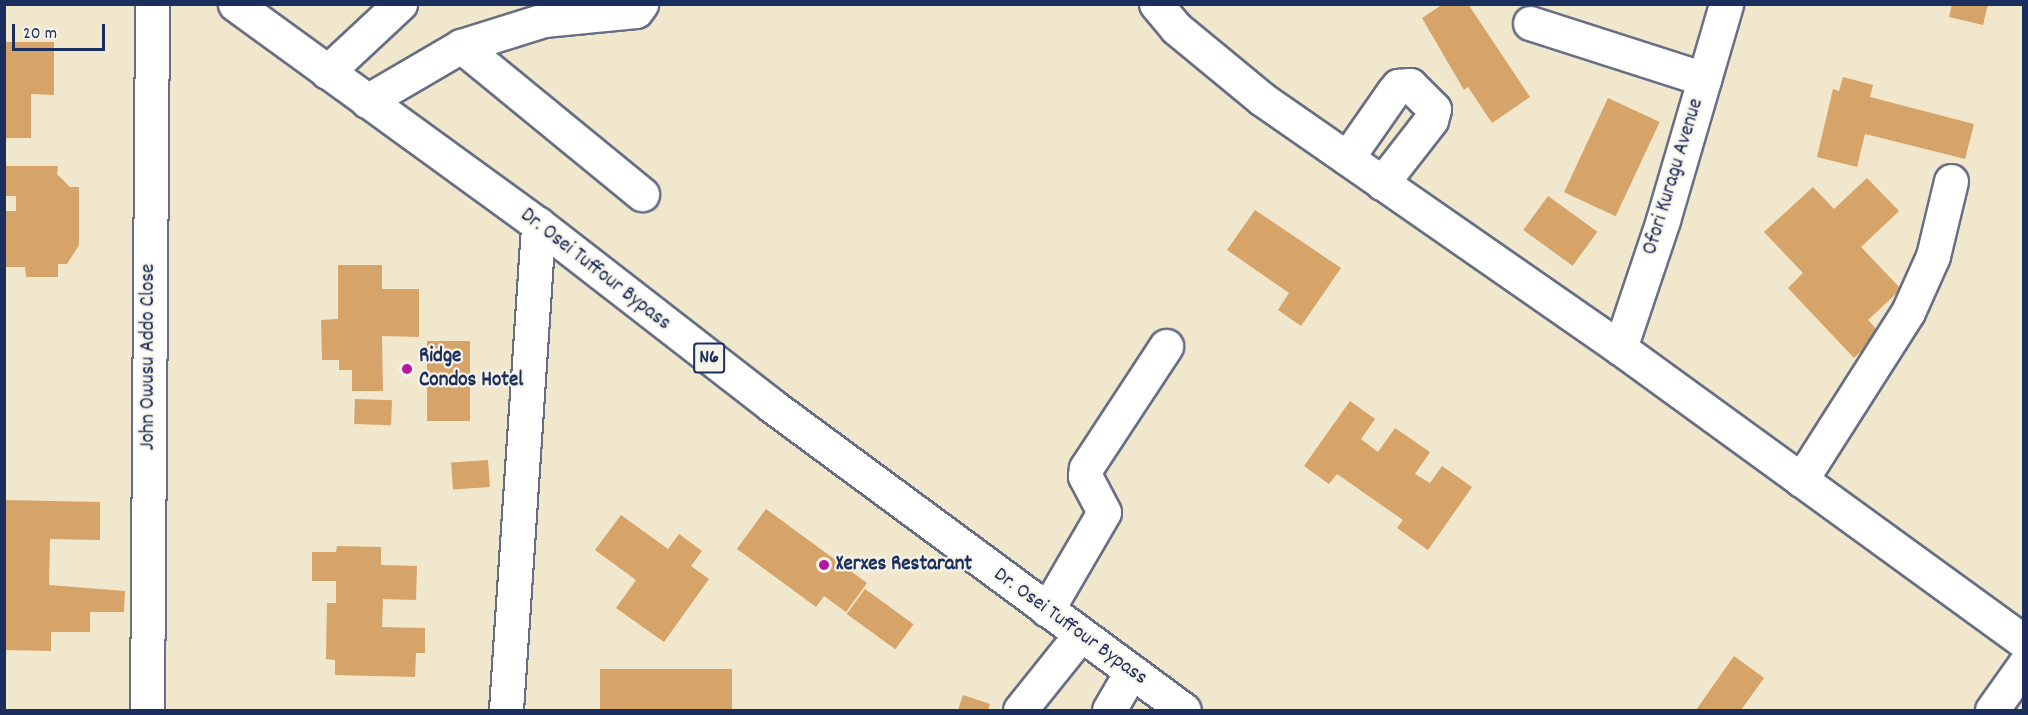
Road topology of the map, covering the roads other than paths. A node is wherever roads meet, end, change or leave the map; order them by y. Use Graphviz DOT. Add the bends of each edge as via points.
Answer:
graph roads {
  1 [pos="152,4"];
  2 [pos="235,4"];
  3 [pos="400,4"];
  4 [pos="641,4"];
  5 [pos="1156,4"];
  6 [pos="1725,4"];
  7 [pos="1530,23"];
  8 [pos="461,46"];
  9 [pos="327,72"];
  10 [pos="1704,79"];
  11 [pos="367,101"];
  12 [pos="1347,158"];
  13 [pos="1951,181"];
  14 [pos="1382,183"];
  15 [pos="642,194"];
  16 [pos="538,224"];
  17 [pos="1166,346"];
  18 [pos="1620,348"];
  19 [pos="1801,480"];
  20 [pos="1047,610"];
  21 [pos="2016,630"];
  22 [pos="1080,635"];
  23 [pos="2024,665"];
  24 [pos="1131,672"];
  25 [pos="147,711"];
  26 [pos="506,711"];
  27 [pos="1020,711"];
  28 [pos="1110,711"];
  29 [pos="1184,711"];
  30 [pos="1992,711"];
  1 -- 25 [label="main road, John Owusu Addo Close"];
  2 -- 9 [label="main road, Dr. Osei Tuffour Bypass / N6"];
  3 -- 9 [label="main road"];
  4 -- 8 [label="main road" via="636,11 544,20"];
  5 -- 12 [label="main road" via="1176,28 1262,99"];
  6 -- 10 [label="main road, Ofori Kuragu Avenue"];
  7 -- 10 [label="main road"];
  8 -- 11 [label="main road"];
  8 -- 15 [label="main road"];
  9 -- 11 [label="main road, Dr. Osei Tuffour Bypass / N6"];
  10 -- 18 [label="main road, Ofori Kuragu Avenue"];
  11 -- 16 [label="main road, Dr. Osei Tuffour Bypass / N6"];
  12 -- 14 [label="main road"];
  12 -- 14 [label="main road" via="1398,86 1410,86 1434,109 1431,120"];
  13 -- 19 [label="main road" via="1933,256 1908,312"];
  14 -- 18 [label="main road"];
  16 -- 20 [label="main road, Dr. Osei Tuffour Bypass / N6" via="771,405"];
  16 -- 26 [label="main road"];
  17 -- 20 [label="main road" via="1086,468 1085,477 1104,512"];
  18 -- 19 [label="main road"];
  19 -- 21 [label="main road"];
  20 -- 22 [label="main road, Dr. Osei Tuffour Bypass / N6"];
  22 -- 24 [label="main road, Dr. Osei Tuffour Bypass / N6"];
  22 -- 27 [label="main road"];
  23 -- 30 [label="main road"];
  24 -- 28 [label="main road"];
  24 -- 29 [label="main road, Dr. Osei Tuffour Bypass / N6"];
}
